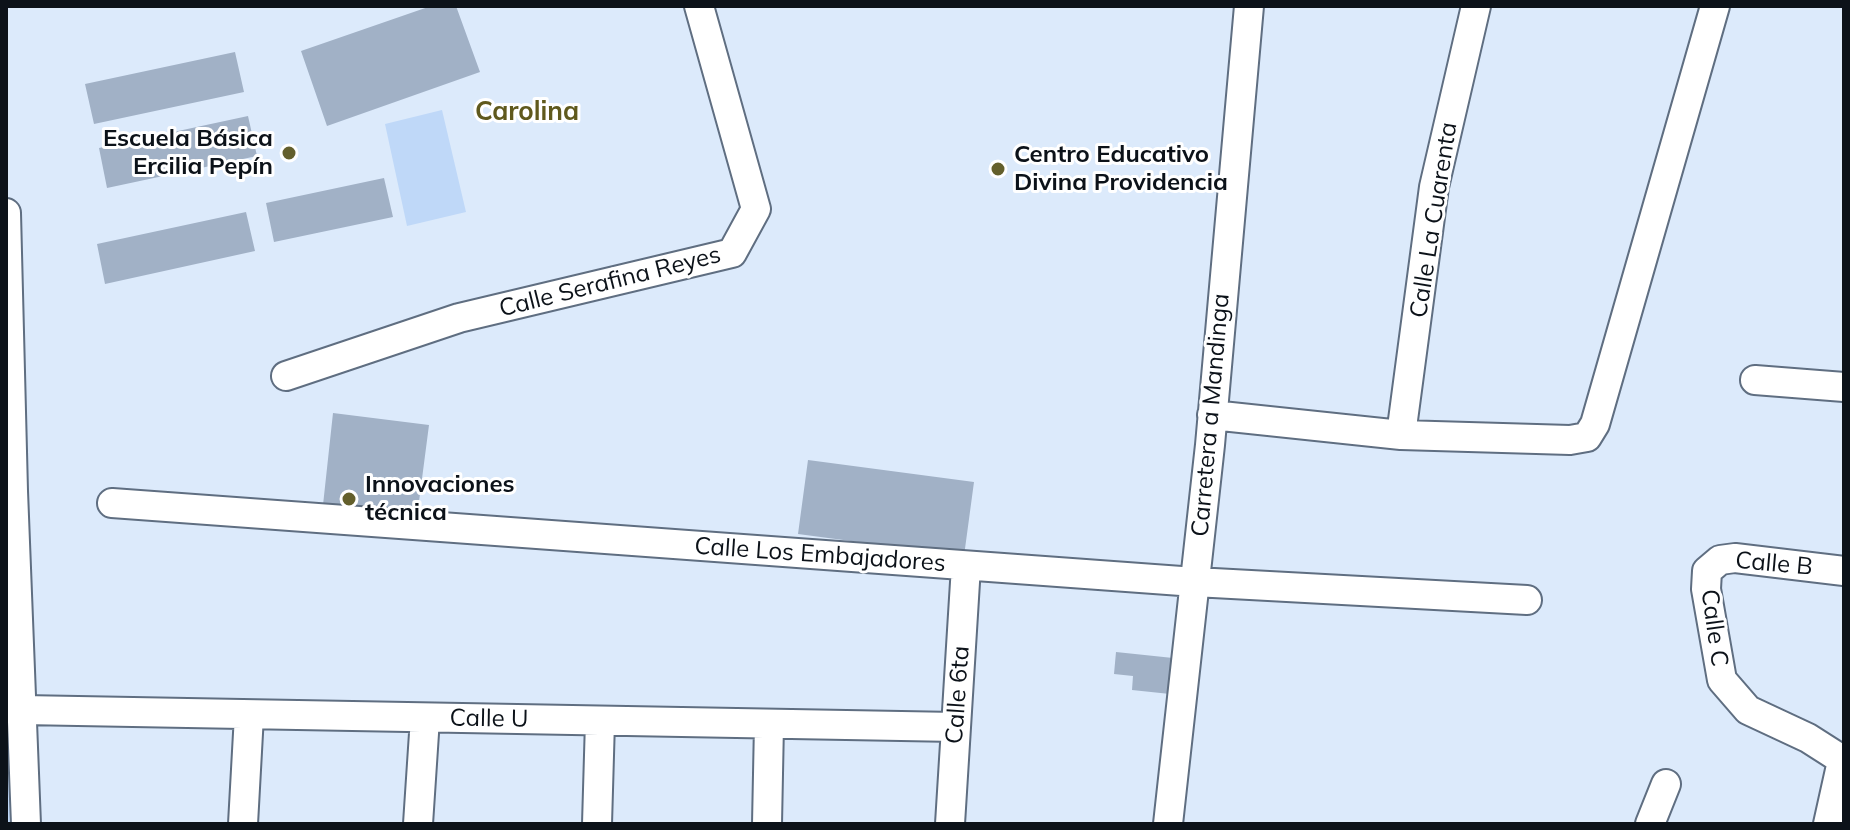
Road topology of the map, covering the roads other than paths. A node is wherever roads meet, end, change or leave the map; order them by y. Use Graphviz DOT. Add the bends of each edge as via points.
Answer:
graph roads {
  1 [pos="699,6"];
  2 [pos="1249,6"];
  3 [pos="1476,6"];
  4 [pos="1715,6"];
  5 [pos="6,216"];
  6 [pos="286,376"];
  7 [pos="1755,380"];
  8 [pos="1844,387"];
  9 [pos="1212,415"];
  10 [pos="1401,435"];
  11 [pos="9,490"];
  12 [pos="112,503"];
  13 [pos="966,566"];
  14 [pos="1707,571"];
  15 [pos="1844,571"];
  16 [pos="1195,582"];
  17 [pos="1527,600"];
  18 [pos="23,710"];
  19 [pos="249,715"];
  20 [pos="425,718"];
  21 [pos="600,721"];
  22 [pos="769,724"];
  23 [pos="956,727"];
  24 [pos="1843,761"];
  25 [pos="1666,784"];
  26 [pos="26,824"];
  27 [pos="243,824"];
  28 [pos="418,824"];
  29 [pos="597,824"];
  30 [pos="767,824"];
  31 [pos="950,824"];
  32 [pos="1168,824"];
  33 [pos="1650,824"];
  34 [pos="1828,824"];
  1 -- 6 [label="street, Calle Serafina Reyes" via="756,209 732,253 459,318"];
  2 -- 9 [label="street, Carretera a Mandinga"];
  3 -- 10 [label="street, Calle La Cuarenta" via="1434,187"];
  4 -- 10 [label="street" via="1587,437"];
  5 -- 11 [label="street"];
  7 -- 8 [label="street"];
  9 -- 10 [label="street"];
  9 -- 16 [label="street, Carretera a Mandinga"];
  11 -- 18 [label="street"];
  12 -- 13 [label="street, Calle Los Embajadores"];
  13 -- 16 [label="street, Calle Los Embajadores"];
  13 -- 23 [label="street, Calle 6ta"];
  14 -- 15 [label="street, Calle B" via="1720,560 1735,558"];
  14 -- 24 [label="street, Calle C" via="1722,680 1748,710"];
  16 -- 17 [label="street, Calle Los Embajadores"];
  16 -- 32 [label="street, Carretera a Mandinga"];
  18 -- 19 [label="street, Calle U"];
  18 -- 26 [label="street"];
  19 -- 20 [label="street, Calle U"];
  19 -- 27 [label="street"];
  20 -- 21 [label="street, Calle U"];
  20 -- 28 [label="street"];
  21 -- 22 [label="street, Calle U"];
  21 -- 29 [label="street"];
  22 -- 23 [label="street, Calle U"];
  22 -- 30 [label="street"];
  23 -- 31 [label="street, Calle 6ta"];
  24 -- 34 [label="street"];
  25 -- 33 [label="street"];
}
